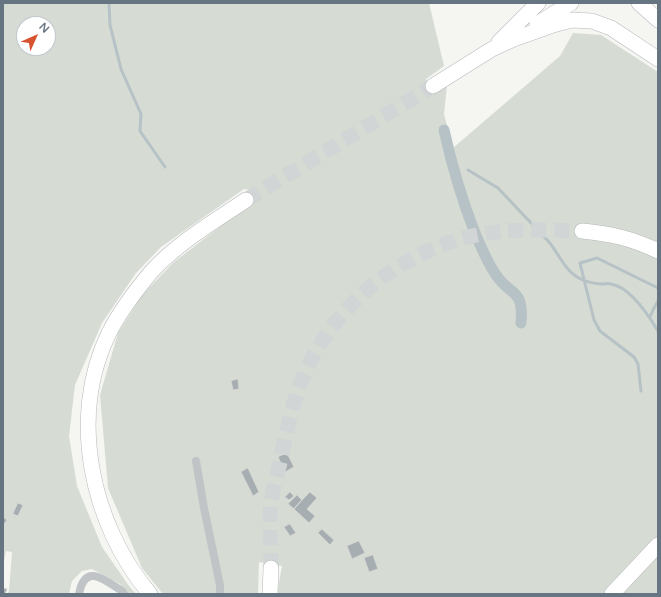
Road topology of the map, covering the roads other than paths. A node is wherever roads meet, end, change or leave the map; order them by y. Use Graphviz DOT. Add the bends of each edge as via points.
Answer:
graph roads {
  1 [pos="531,3"];
  2 [pos="538,3"];
  3 [pos="571,3"];
  4 [pos="639,3"];
  5 [pos="522,20"];
  6 [pos="658,20"];
  7 [pos="514,39"];
  8 [pos="492,50"];
  9 [pos="658,59"];
  10 [pos="433,86"];
  11 [pos="246,200"];
  12 [pos="582,231"];
  13 [pos="658,251"];
  14 [pos="196,461"];
  15 [pos="658,545"];
  16 [pos="271,568"];
  17 [pos="148,592"];
  18 [pos="79,594"];
  19 [pos="124,594"];
  20 [pos="220,594"];
  21 [pos="270,594"];
  22 [pos="612,594"];
  1 -- 5 [label="highway"];
  2 -- 5 [label="highway"];
  3 -- 7 [label="highway"];
  4 -- 6 [label="highway"];
  5 -- 8 [label="highway"];
  7 -- 8 [label="highway"];
  7 -- 9 [label="highway" via="562,22 592,21 611,28"];
  8 -- 10 [label="highway"];
  11 -- 17 [label="highway" via="194,234 153,271 117,318 108,334 96,371 89,423 90,456 95,487 113,538 127,564"];
  12 -- 13 [label="highway" via="623,237"];
  14 -- 20 [label="street"];
  15 -- 22 [label="highway"];
  16 -- 21 [label="highway"];
  18 -- 19 [label="street" via="84,581 91,575 98,576"];
}
